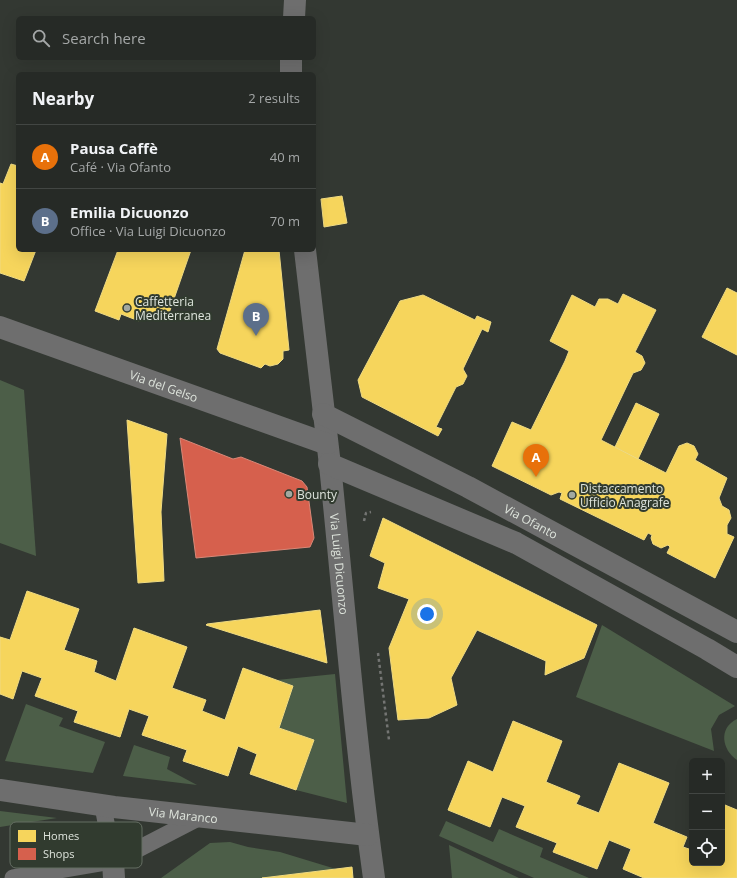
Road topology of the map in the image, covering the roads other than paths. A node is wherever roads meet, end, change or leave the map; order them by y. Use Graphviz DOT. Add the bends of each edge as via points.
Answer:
graph roads {
  1 [pos="295,0"];
  2 [pos="294,16"];
  3 [pos="291,60"];
  4 [pos="291,72"];
  5 [pos="305,252"];
  6 [pos="0,327"];
  7 [pos="323,414"];
  8 [pos="328,454"];
  9 [pos="728,627"];
  10 [pos="707,649"];
  11 [pos="737,667"];
  12 [pos="0,790"];
  13 [pos="103,806"];
  14 [pos="202,816"];
  15 [pos="106,822"];
  16 [pos="368,835"];
  17 [pos="142,847"];
  18 [pos="113,869"];
  19 [pos="13,878"];
  20 [pos="374,878"];
  1 -- 2 [label="street"];
  3 -- 4 [label="street"];
  5 -- 7 [label="street, Via Luigi Dicuonzo"];
  6 -- 8 [label="street, Via del Gelso"];
  7 -- 8 [label="street, Via Luigi Dicuonzo"];
  7 -- 9 [label="street, Via Ofanto" via="468,487"];
  8 -- 10 [label="street" via="516,543"];
  8 -- 16 [label="street, Via Luigi Dicuonzo"];
  9 -- 10 [label="street"];
  10 -- 11 [label="street"];
  12 -- 13 [label="street, Via Maranco"];
  13 -- 14 [label="street, Via Maranco"];
  13 -- 15 [label="lane"];
  14 -- 16 [label="street, Via Maranco"];
  14 -- 17 [label="lane"];
  16 -- 20 [label="street, Via Luigi Dicuonzo"];
  18 -- 19 [label="lane"];
}
